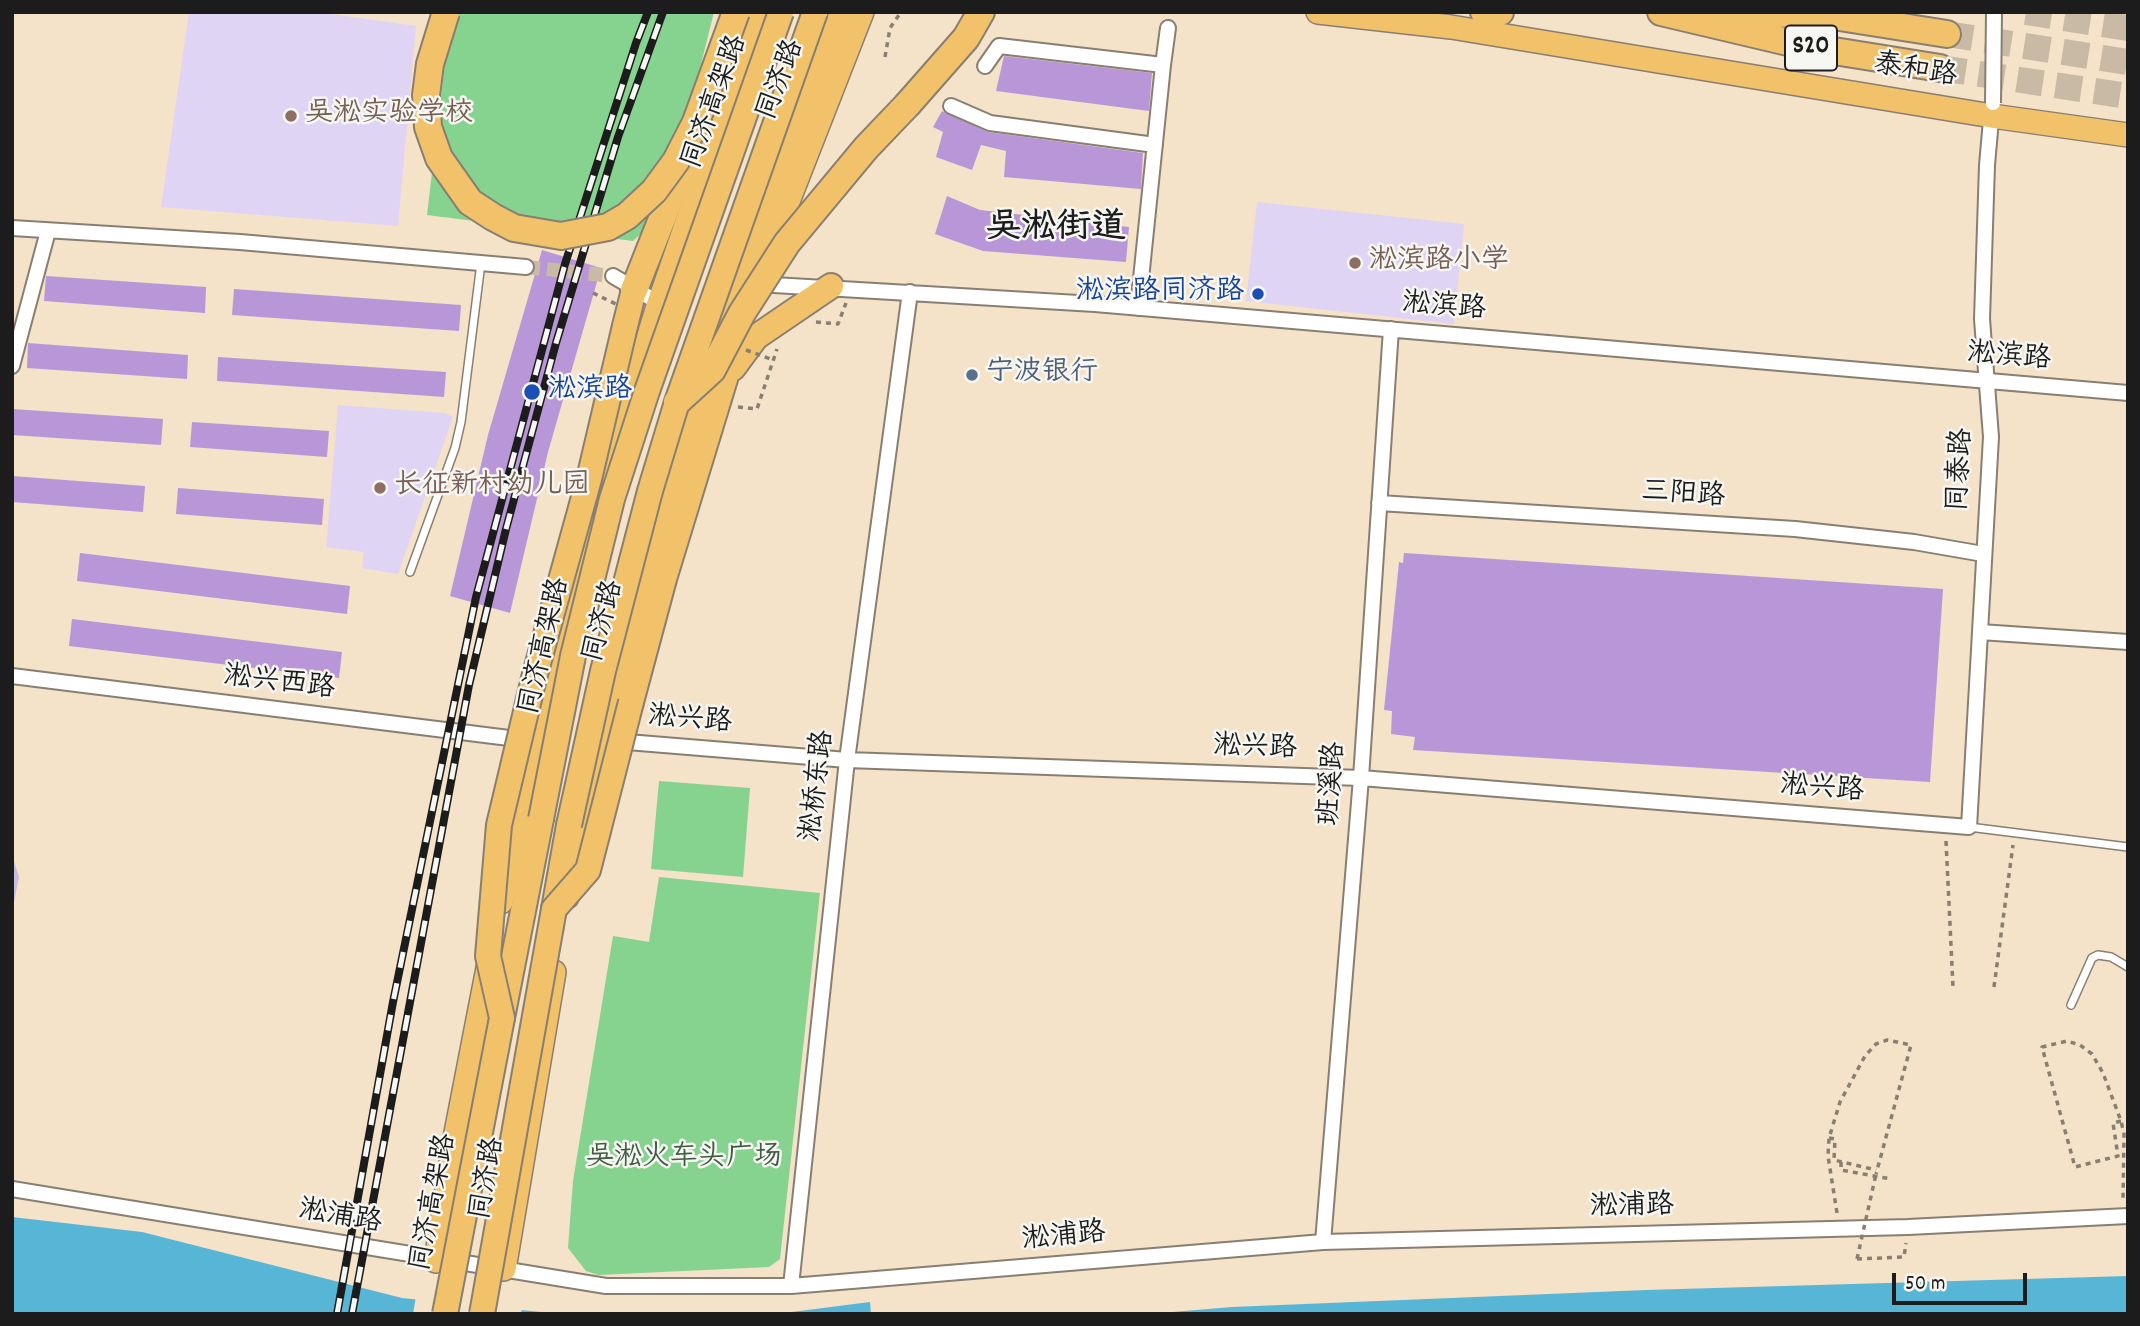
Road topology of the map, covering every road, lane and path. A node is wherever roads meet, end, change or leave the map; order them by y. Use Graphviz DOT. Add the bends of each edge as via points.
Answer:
graph roads {
  1 [pos="446,12"];
  2 [pos="729,12"];
  3 [pos="736,12"];
  4 [pos="760,12"];
  5 [pos="781,12"];
  6 [pos="816,12"];
  7 [pos="842,12"];
  8 [pos="862,12"];
  9 [pos="891,12"];
  10 [pos="901,12"];
  11 [pos="981,12"];
  12 [pos="1318,12"];
  13 [pos="1484,12"];
  14 [pos="1500,12"];
  15 [pos="1994,12"];
  16 [pos="1812,13"];
  17 [pos="1673,14"];
  18 [pos="896,16"];
  19 [pos="1168,28"];
  20 [pos="1947,34"];
  21 [pos="886,57"];
  22 [pos="1163,65"];
  23 [pos="985,66"];
  24 [pos="1940,68"];
  25 [pos="951,106"];
  26 [pos="1992,109"];
  27 [pos="2128,135"];
  28 [pos="1155,145"];
  29 [pos="12,228"];
  30 [pos="48,231"];
  31 [pos="678,248"];
  32 [pos="748,255"];
  33 [pos="481,263"];
  34 [pos="526,267"];
  35 [pos="623,283"];
  36 [pos="756,284"];
  37 [pos="841,287"];
  38 [pos="910,292"];
  39 [pos="659,303"];
  40 [pos="1138,308"];
  41 [pos="806,323"];
  42 [pos="1391,328"];
  43 [pos="778,346"];
  44 [pos="12,366"];
  45 [pos="1989,382"];
  46 [pos="722,383"];
  47 [pos="2128,393"];
  48 [pos="677,402"];
  49 [pos="732,406"];
  50 [pos="1379,503"];
  51 [pos="1983,554"];
  52 [pos="410,572"];
  53 [pos="1979,632"];
  54 [pos="2128,642"];
  55 [pos="12,676"];
  56 [pos="605,740"];
  57 [pos="539,741"];
  58 [pos="847,760"];
  59 [pos="1361,778"];
  60 [pos="1945,825"];
  61 [pos="1969,827"];
  62 [pos="2014,832"];
  63 [pos="2128,847"];
  64 [pos="554,909"];
  65 [pos="2128,967"];
  66 [pos="1953,987"];
  67 [pos="1994,988"];
  68 [pos="2071,1005"];
  69 [pos="502,1018"];
  70 [pos="2121,1122"];
  71 [pos="1829,1138"];
  72 [pos="1841,1163"];
  73 [pos="1876,1172"];
  74 [pos="1891,1179"];
  75 [pos="12,1189"];
  76 [pos="2125,1216"];
  77 [pos="1908,1227"];
  78 [pos="1841,1228"];
  79 [pos="1323,1242"];
  80 [pos="436,1261"];
  81 [pos="504,1269"];
  82 [pos="791,1286"];
  83 [pos="444,1314"];
  84 [pos="482,1314"];
  1 -- 3 [label="highway, bridge" via="426,95 428,127 439,158 470,202 493,217 514,228 561,236 608,227 654,191 696,122"];
  2 -- 35 [label="highway" via="730,26 715,84"];
  4 -- 31 [label="main road, 同济路"];
  5 -- 69 [label="highway, 同济高架路, bridge" via="612,499 573,656"];
  6 -- 48 [label="highway, bridge"];
  7 -- 32 [label="main road, 同济路"];
  8 -- 36 [label="main road, 同济路"];
  9 -- 18 [label="path"];
  10 -- 18 [label="path"];
  11 -- 48 [label="highway, bridge" via="933,79 866,148 787,243 712,370"];
  12 -- 26 [label="main road, 泰和路" via="1451,27"];
  13 -- 14 [label="highway"];
  15 -- 26 [label="street, 同泰路, bridge"];
  16 -- 17 [label="highway, S20"];
  16 -- 20 [label="highway, S20"];
  17 -- 24 [label="highway, S20" via="1808,47"];
  18 -- 21 [label="path"];
  19 -- 22 [label="street"];
  22 -- 23 [label="street" via="999,46"];
  22 -- 28 [label="street"];
  25 -- 28 [label="street" via="990,123"];
  26 -- 27 [label="main road, 泰和路"];
  26 -- 45 [label="street, 同泰路" via="1982,319"];
  28 -- 40 [label="street"];
  29 -- 30 [label="street"];
  30 -- 33 [label="street"];
  30 -- 44 [label="street"];
  31 -- 35 [label="main road, 同济路"];
  31 -- 39 [label="main road, 同济路"];
  32 -- 36 [label="highway"];
  32 -- 56 [label="main road, 同济路" via="682,452"];
  33 -- 34 [label="street"];
  33 -- 52 [label="lane" via="461,422"];
  35 -- 39 [label="street"];
  35 -- 69 [label="highway, bridge" via="625,326 499,825 488,956"];
  36 -- 37 [label="street, 淞滨路"];
  36 -- 46 [label="highway"];
  37 -- 38 [label="street, 淞滨路"];
  37 -- 41 [label="path" via="838,324"];
  37 -- 46 [label="highway" via="756,337"];
  38 -- 40 [label="street, 淞滨路"];
  38 -- 58 [label="street, 淞桥东路"];
  39 -- 57 [label="main road, 同济路" via="569,607"];
  40 -- 42 [label="street, 淞滨路"];
  42 -- 45 [label="street, 淞滨路"];
  42 -- 50 [label="street, 班溪路"];
  43 -- 49 [label="path" via="757,409"];
  45 -- 47 [label="street, 淞滨路"];
  45 -- 51 [label="street, 同泰路" via="1991,438"];
  46 -- 64 [label="highway, bridge" via="588,870"];
  48 -- 64 [label="highway, bridge" via="603,671"];
  50 -- 51 [label="street, 三阳路" via="1795,529"];
  50 -- 59 [label="street, 班溪路"];
  51 -- 53 [label="street, 同泰路"];
  53 -- 54 [label="street"];
  53 -- 61 [label="street, 同泰路"];
  55 -- 57 [label="street, 淞兴西路"];
  56 -- 57 [label="street, 淞兴路"];
  56 -- 58 [label="street, 淞兴路"];
  56 -- 81 [label="main road, 同济路" via="558,939"];
  57 -- 80 [label="main road, 同济路" via="468,1067"];
  58 -- 59 [label="street, 淞兴路"];
  58 -- 82 [label="street, 淞桥东路"];
  59 -- 60 [label="street, 淞兴路"];
  59 -- 79 [label="street, 班溪路"];
  60 -- 61 [label="street, 淞兴路"];
  60 -- 66 [label="path"];
  61 -- 62 [label="lane"];
  62 -- 63 [label="lane"];
  62 -- 67 [label="path"];
  64 -- 84 [label="highway, bridge"];
  65 -- 68 [label="lane" via="2111,957 2092,958"];
  69 -- 83 [label="highway, 同济高架路, bridge"];
  70 -- 70 [label="path" via="2092,1054 2067,1041 2042,1047 2075,1167 2118,1156 2113,1123"];
  70 -- 76 [label="path"];
  71 -- 72 [label="path" via="1836,1139 1834,1160"];
  71 -- 73 [label="path" via="1840,1102 1865,1056 1887,1040 1911,1045"];
  71 -- 78 [label="path"];
  72 -- 73 [label="path"];
  72 -- 74 [label="path" via="1841,1170"];
  73 -- 77 [label="path, bridge" via="1857,1259 1904,1257"];
  75 -- 80 [label="street, 淞浦路"];
  76 -- 77 [label="street, 淞浦路"];
  77 -- 78 [label="street, 淞浦路"];
  78 -- 79 [label="street, 淞浦路"];
  79 -- 82 [label="street, 淞浦路"];
  80 -- 81 [label="street, 淞浦路"];
  81 -- 82 [label="street, 淞浦路" via="606,1286"];
}
